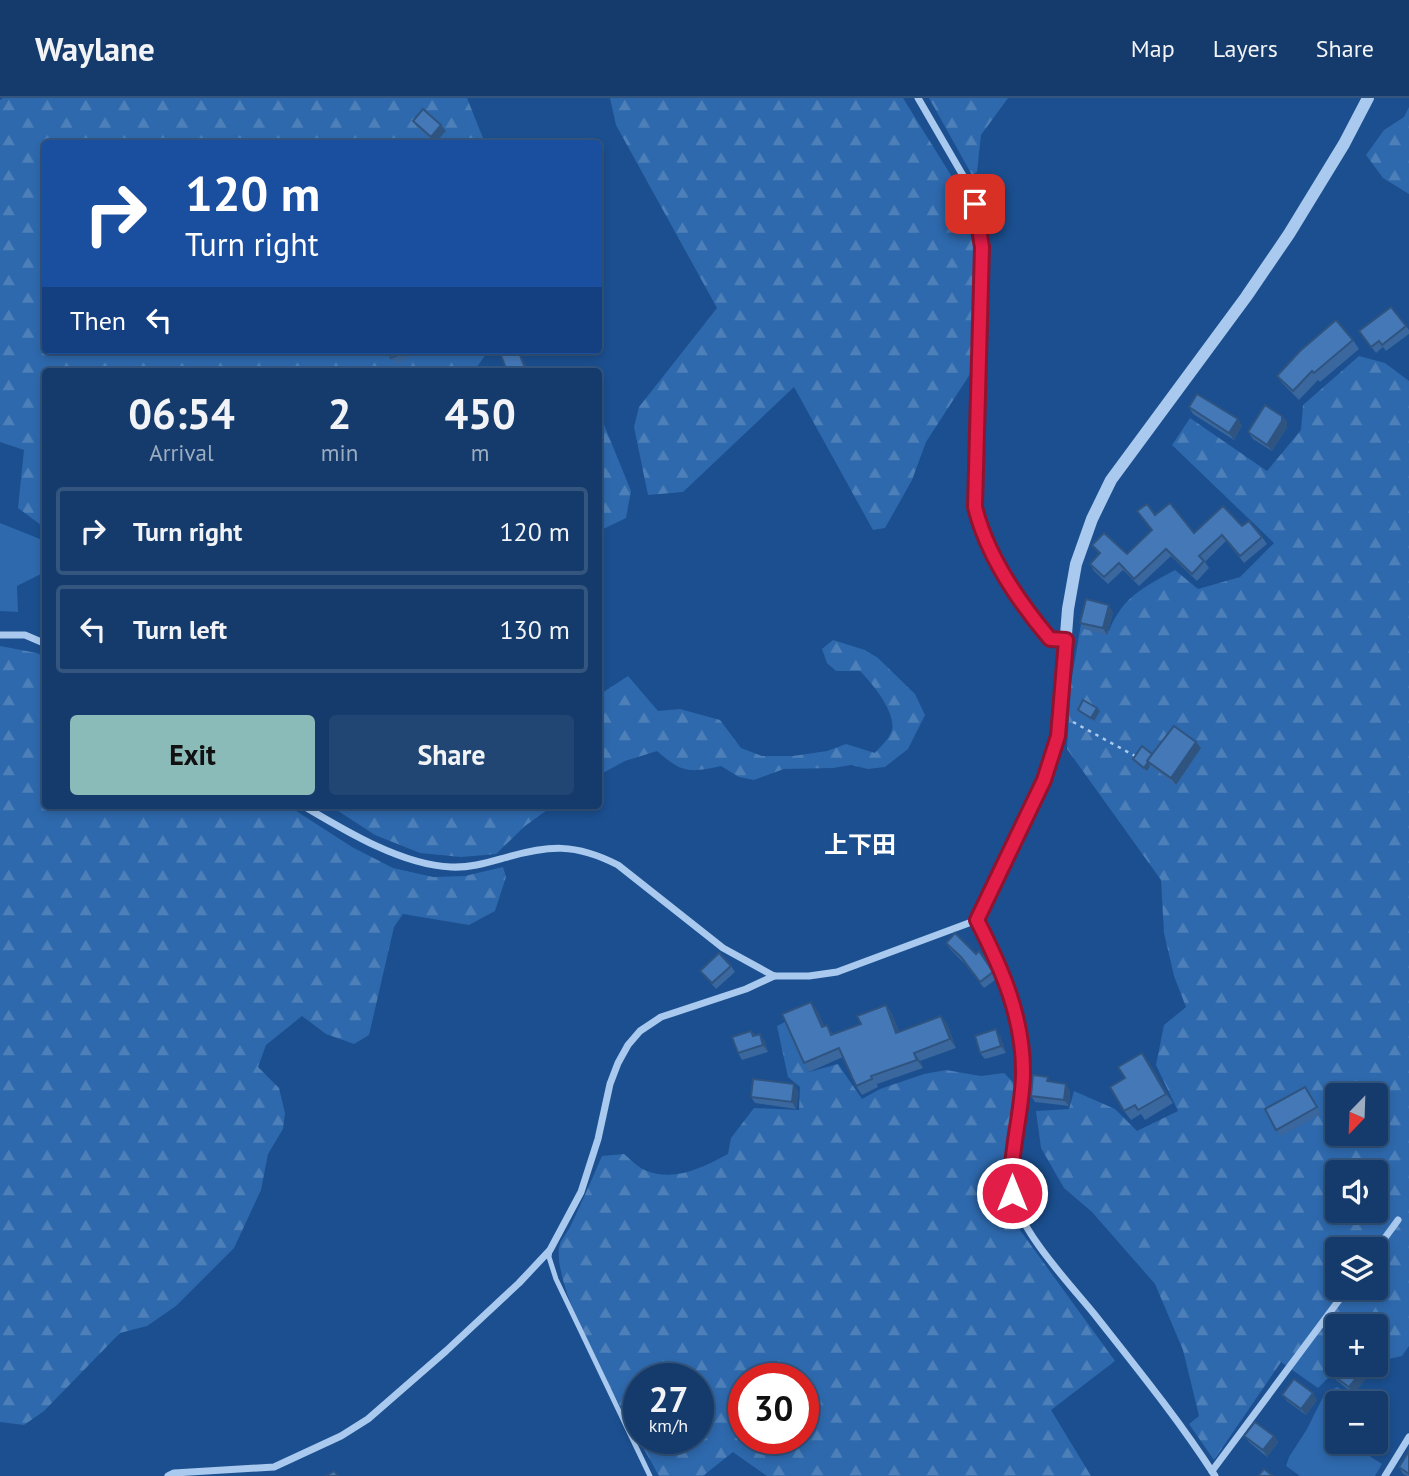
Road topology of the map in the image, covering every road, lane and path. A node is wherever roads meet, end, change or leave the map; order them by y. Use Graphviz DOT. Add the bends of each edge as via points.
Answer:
graph roads {
  1 [pos="918,98"];
  2 [pos="1368,98"];
  3 [pos="0,635"];
  4 [pos="1066,640"];
  5 [pos="42,641"];
  6 [pos="1060,715"];
  7 [pos="1135,756"];
  8 [pos="309,809"];
  9 [pos="977,920"];
  10 [pos="775,976"];
  11 [pos="1398,1220"];
  12 [pos="1386,1237"];
  13 [pos="550,1250"];
  14 [pos="1339,1300"];
  15 [pos="1409,1437"];
  16 [pos="1214,1474"];
  17 [pos="168,1476"];
  18 [pos="650,1476"];
  19 [pos="1385,1476"];
  1 -- 4 [label="street" via="965,179 975,204 982,247 975,507 981,532 1029,614 1050,639"];
  2 -- 4 [label="street" via="1289,234 1111,480 1076,564"];
  3 -- 5 [label="street" via="25,635"];
  4 -- 6 [label="street"];
  6 -- 7 [label="path"];
  6 -- 9 [label="street" via="1044,780"];
  8 -- 10 [label="street" via="411,860 450,867 477,866 555,846 599,855 723,948"];
  9 -- 10 [label="street" via="837,972"];
  9 -- 16 [label="street" via="1015,1006 1023,1074 1011,1174 1012,1193 1022,1219"];
  10 -- 13 [label="street" via="661,1017 628,1045 610,1084 582,1192"];
  11 -- 12 [label="street"];
  13 -- 17 [label="street" via="446,1351 368,1419 341,1436 274,1467"];
  13 -- 18 [label="lane" via="556,1279"];
  14 -- 16 [label="street"];
  15 -- 19 [label="street"];
}
